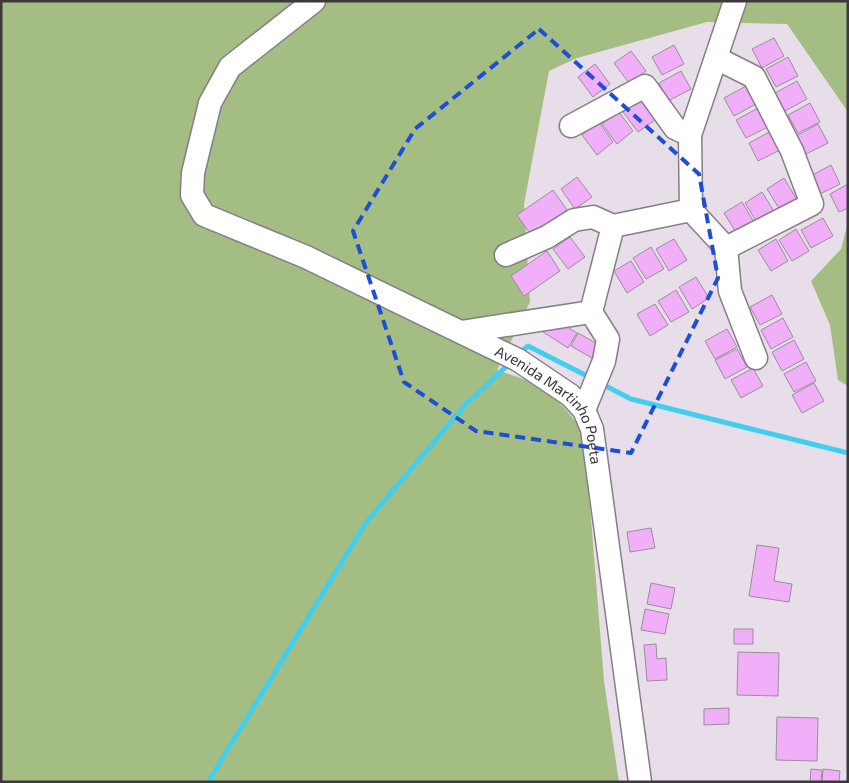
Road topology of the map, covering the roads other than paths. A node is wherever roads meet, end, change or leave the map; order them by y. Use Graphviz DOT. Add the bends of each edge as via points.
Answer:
graph roads {
  1 [pos="314,1"];
  2 [pos="735,1"];
  3 [pos="716,58"];
  4 [pos="571,126"];
  5 [pos="690,135"];
  6 [pos="691,210"];
  7 [pos="613,226"];
  8 [pos="726,248"];
  9 [pos="506,254"];
  10 [pos="591,312"];
  11 [pos="460,332"];
  12 [pos="756,358"];
  13 [pos="577,402"];
  14 [pos="640,782"];
  1 -- 11 [label="street, Avenida Martinho Poeta" via="230,67 210,103 193,173 192,195 204,215 306,257"];
  2 -- 3 [label="street"];
  3 -- 5 [label="street"];
  3 -- 8 [label="street" via="754,77 792,151 812,204"];
  4 -- 5 [label="street" via="645,86 675,128"];
  5 -- 6 [label="street"];
  6 -- 7 [label="street"];
  6 -- 8 [label="street"];
  7 -- 9 [label="street" via="592,218 574,220 547,237"];
  7 -- 10 [label="street"];
  8 -- 12 [label="street" via="730,291"];
  10 -- 11 [label="street"];
  10 -- 13 [label="street" via="608,340 604,361"];
  11 -- 13 [label="street, Avenida Martinho Poeta" via="515,358"];
  13 -- 14 [label="street, Avenida Martinho Poeta" via="592,429"];
}
